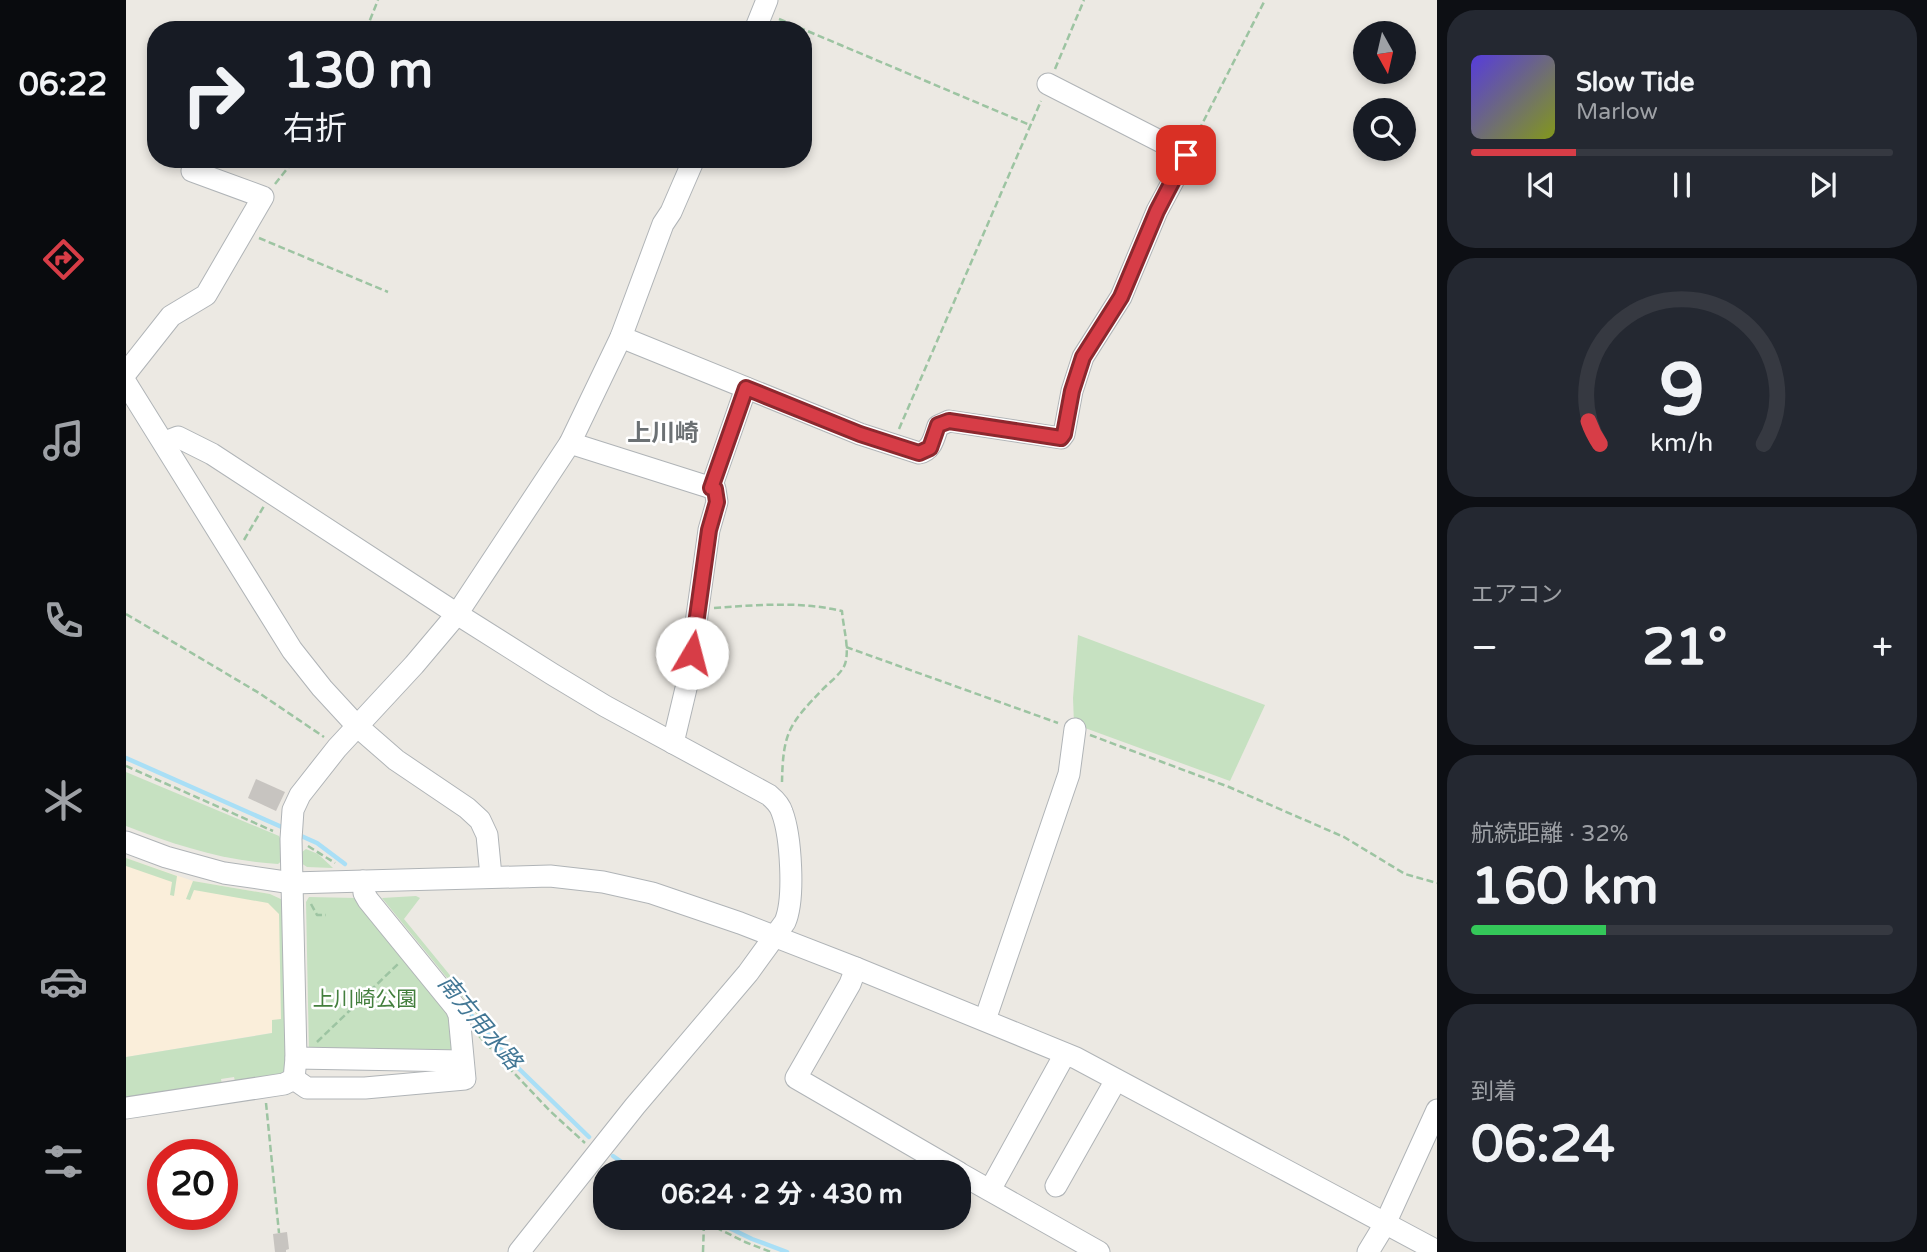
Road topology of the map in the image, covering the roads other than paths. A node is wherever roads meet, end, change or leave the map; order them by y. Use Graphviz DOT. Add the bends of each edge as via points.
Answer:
graph roads {
  1 [pos="1048,84"];
  2 [pos="690,168"];
  3 [pos="192,171"];
  4 [pos="621,337"];
  5 [pos="126,373"];
  6 [pos="126,383"];
  7 [pos="746,388"];
  8 [pos="165,442"];
  9 [pos="570,443"];
  10 [pos="711,488"];
  11 [pos="457,614"];
  12 [pos="357,726"];
  13 [pos="1075,729"];
  14 [pos="673,743"];
  15 [pos="126,842"];
  16 [pos="491,876"];
  17 [pos="363,881"];
  18 [pos="292,883"];
  19 [pos="774,937"];
  20 [pos="856,968"];
  21 [pos="985,1020"];
  22 [pos="1065,1054"];
  23 [pos="300,1062"];
  24 [pos="462,1062"];
  25 [pos="1116,1080"];
  26 [pos="126,1108"];
  27 [pos="1437,1110"];
  28 [pos="937,1160"];
  29 [pos="971,1180"];
  30 [pos="1056,1186"];
  31 [pos="990,1190"];
  32 [pos="1385,1224"];
  33 [pos="1437,1251"];
  34 [pos="519,1252"];
  35 [pos="1099,1252"];
  36 [pos="1368,1252"];
  1 -- 7 [label="street" via="1186,155 1121,297 1083,357 1061,438 949,421 938,425 930,448 919,453"];
  2 -- 4 [label="street" via="663,224"];
  3 -- 5 [label="street" via="263,197 206,296 172,316"];
  4 -- 7 [label="street"];
  4 -- 9 [label="street"];
  6 -- 8 [label="street"];
  7 -- 10 [label="street"];
  8 -- 11 [label="street" via="178,437 212,454"];
  8 -- 12 [label="street" via="292,650"];
  9 -- 10 [label="street"];
  9 -- 11 [label="street"];
  10 -- 14 [label="street" via="717,496 688,680"];
  11 -- 12 [label="street"];
  11 -- 14 [label="street"];
  12 -- 16 [label="street" via="480,820 487,835"];
  12 -- 18 [label="street" via="295,804"];
  13 -- 21 [label="street" via="1069,774"];
  14 -- 19 [label="street" via="777,802 784,819 792,889 789,913"];
  15 -- 18 [label="street" via="224,873"];
  16 -- 17 [label="street"];
  16 -- 19 [label="street" via="568,877 627,886"];
  17 -- 18 [label="street"];
  17 -- 24 [label="street" via="368,900 459,1015"];
  18 -- 23 [label="street"];
  19 -- 20 [label="street"];
  19 -- 34 [label="street"];
  20 -- 21 [label="street"];
  20 -- 28 [label="street" via="796,1078"];
  21 -- 22 [label="street"];
  22 -- 25 [label="street"];
  22 -- 31 [label="street"];
  23 -- 24 [label="street"];
  23 -- 24 [label="street" via="307,1088 385,1088 465,1079"];
  23 -- 26 [label="street" via="284,1084"];
  25 -- 30 [label="street"];
  25 -- 32 [label="street"];
  27 -- 32 [label="street"];
  29 -- 31 [label="street"];
  31 -- 35 [label="street"];
  32 -- 33 [label="street"];
  32 -- 36 [label="street"];
}
